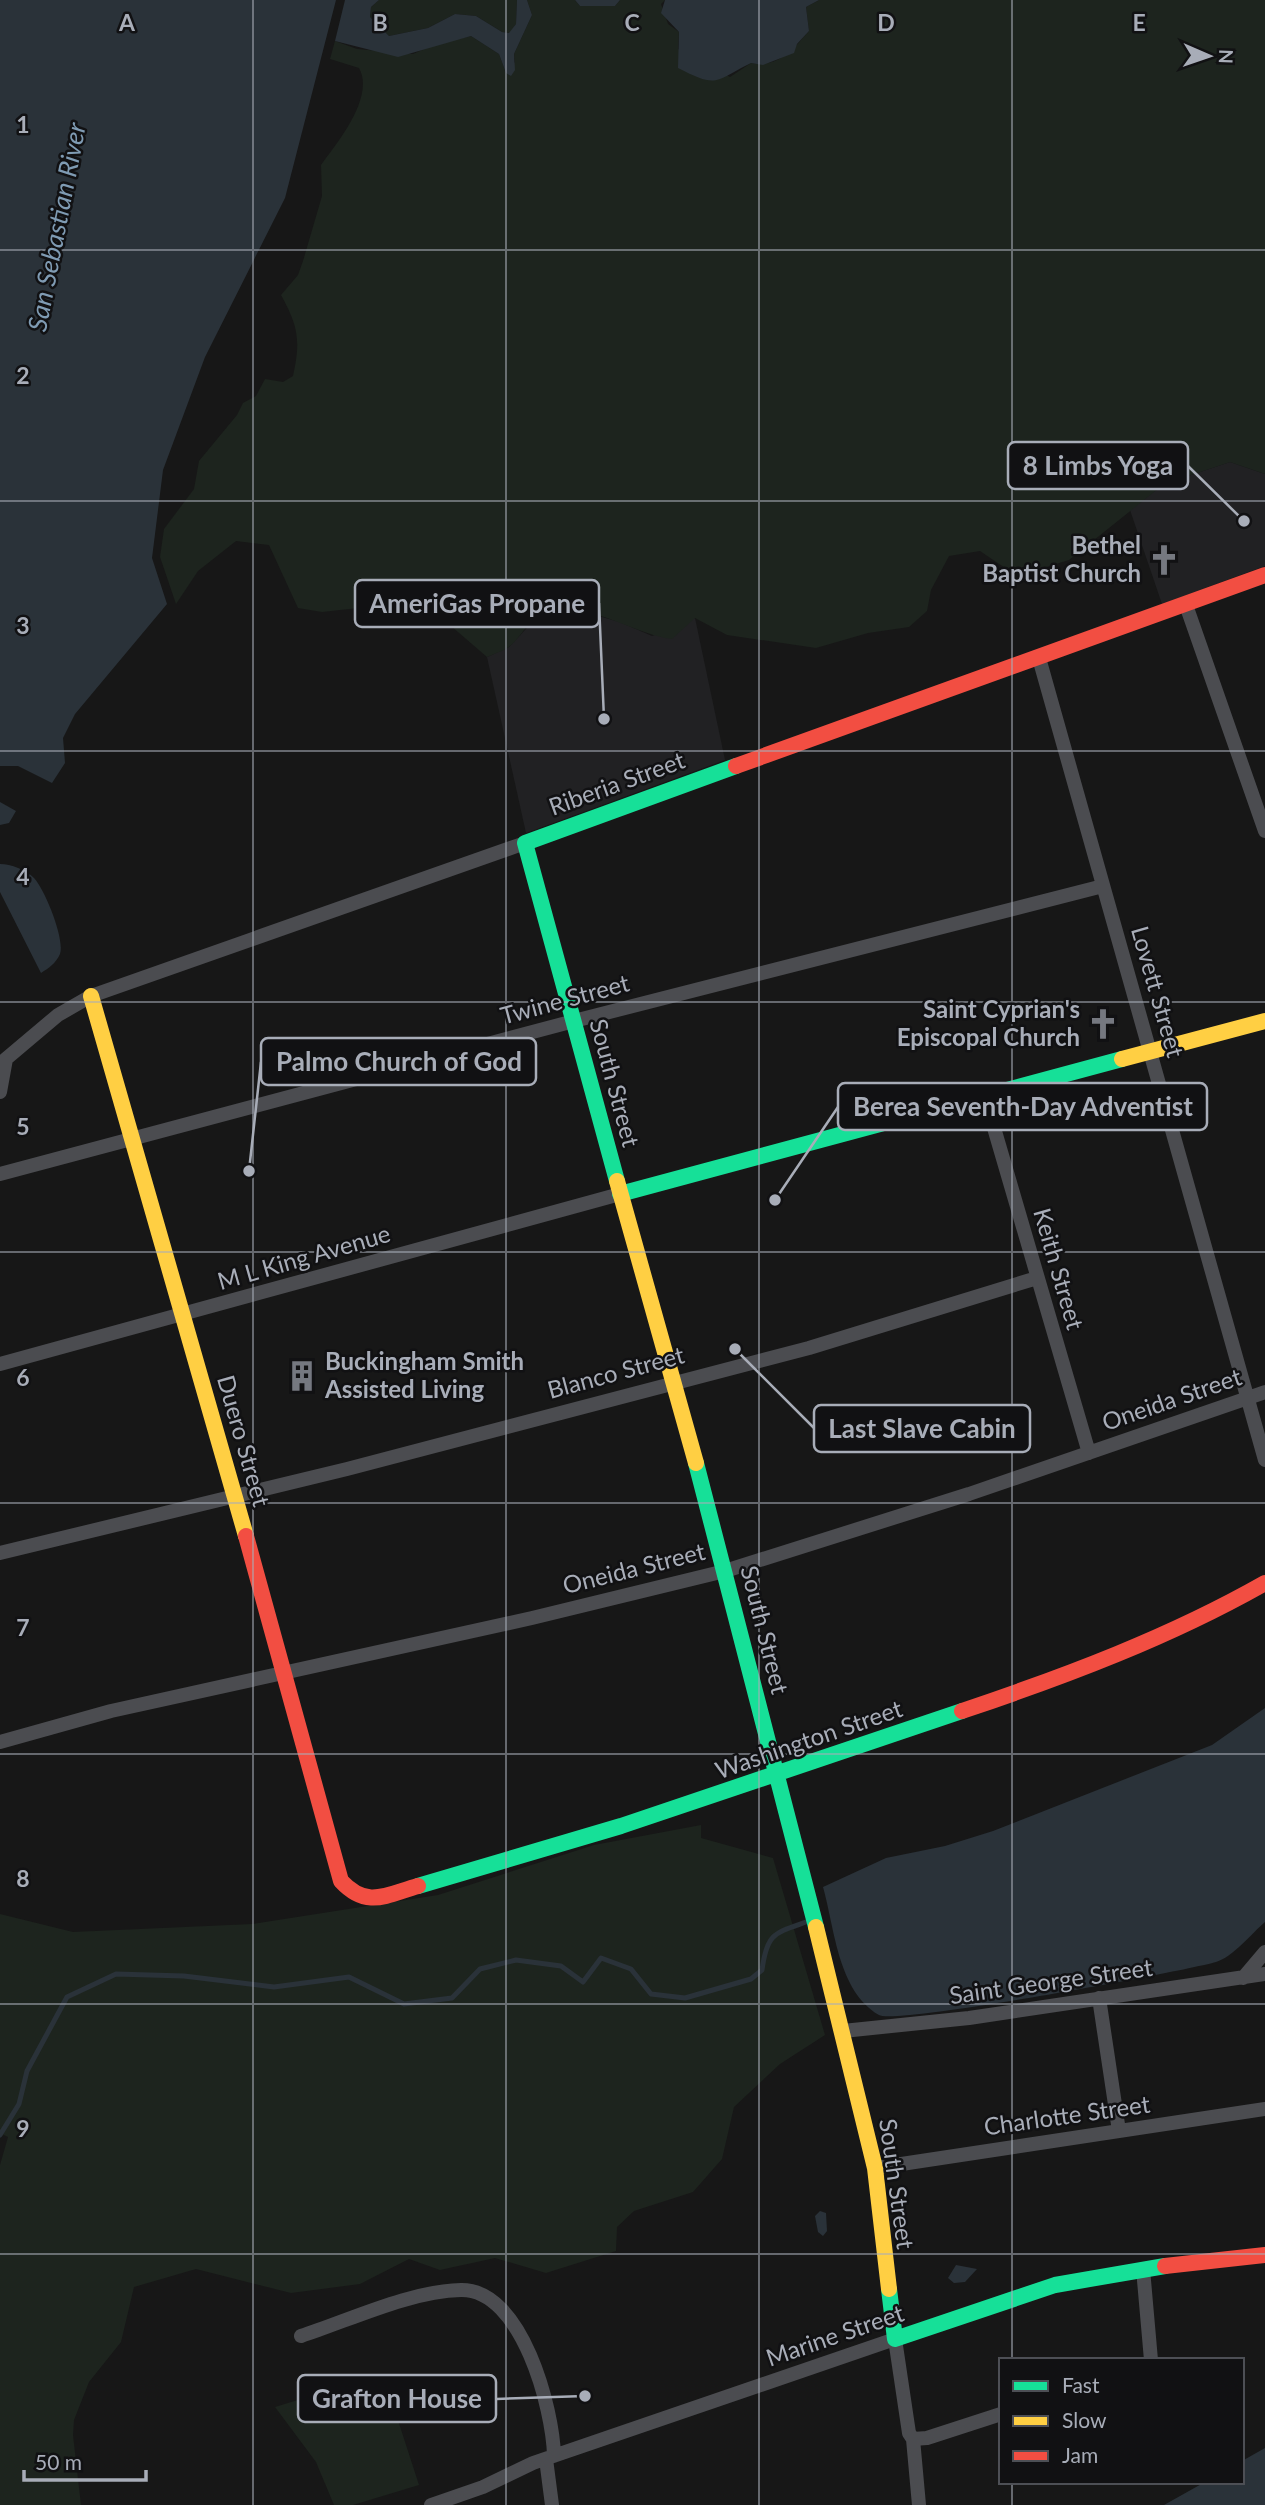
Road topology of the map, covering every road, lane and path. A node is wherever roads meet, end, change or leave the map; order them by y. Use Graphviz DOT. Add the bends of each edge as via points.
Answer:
graph roads {
  1 [pos="1265,575"];
  2 [pos="1186,605"];
  3 [pos="1039,657"];
  4 [pos="1265,831"];
  5 [pos="525,843"];
  6 [pos="1103,886"];
  7 [pos="91,996"];
  8 [pos="573,1021"];
  9 [pos="1265,1021"];
  10 [pos="1150,1052"];
  11 [pos="3,1062"];
  12 [pos="0,1092"];
  13 [pos="985,1097"];
  14 [pos="134,1140"];
  15 [pos="0,1174"];
  16 [pos="620,1194"];
  17 [pos="1037,1278"];
  18 [pos="184,1315"];
  19 [pos="0,1364"];
  20 [pos="675,1380"];
  21 [pos="1265,1392"];
  22 [pos="1248,1397"];
  23 [pos="1089,1453"];
  24 [pos="1265,1460"];
  25 [pos="234,1497"];
  26 [pos="0,1553"];
  27 [pos="725,1571"];
  28 [pos="1265,1583"];
  29 [pos="285,1674"];
  30 [pos="0,1742"];
  31 [pos="777,1775"];
  32 [pos="354,1895"];
  33 [pos="1265,1952"];
  34 [pos="1265,1974"];
  35 [pos="1243,1978"];
  36 [pos="1099,1998"];
  37 [pos="843,2031"];
  38 [pos="1265,2109"];
  39 [pos="1118,2132"];
  40 [pos="875,2168"];
  41 [pos="1265,2255"];
  42 [pos="1143,2269"];
  43 [pos="301,2336"];
  44 [pos="895,2339"];
  45 [pos="1151,2358"];
  46 [pos="999,2415"];
  47 [pos="913,2439"];
  48 [pos="550,2457"];
  49 [pos="431,2505"];
  50 [pos="552,2505"];
  51 [pos="919,2505"];
  1 -- 2 [label="street, Riberia Street"];
  2 -- 3 [label="street, Riberia Street"];
  2 -- 4 [label="street"];
  3 -- 5 [label="street, Riberia Street"];
  3 -- 6 [label="street, Lovett Street"];
  5 -- 7 [label="street, Riberia Street"];
  5 -- 8 [label="street, South Street"];
  6 -- 8 [label="street, Twine Street"];
  6 -- 10 [label="street, Lovett Street"];
  7 -- 11 [label="street, Riberia Street" via="58,1015"];
  7 -- 14 [label="street, Duero Street"];
  8 -- 14 [label="street, Twine Street"];
  8 -- 16 [label="street, South Street"];
  9 -- 10 [label="street"];
  10 -- 13 [label="street"];
  10 -- 22 [label="street, Lovett Street"];
  11 -- 12 [label="street"];
  13 -- 16 [label="street"];
  13 -- 17 [label="street, Keith Street"];
  14 -- 15 [label="street, Twine Street"];
  14 -- 18 [label="street, Duero Street"];
  16 -- 18 [label="street, M L King Avenue"];
  16 -- 20 [label="street, South Street"];
  17 -- 20 [label="street, Blanco Street" via="808,1348"];
  17 -- 23 [label="street, Keith Street"];
  18 -- 19 [label="street, M L King Avenue"];
  18 -- 25 [label="street, Duero Street"];
  20 -- 25 [label="street, Blanco Street"];
  20 -- 27 [label="street, South Street"];
  21 -- 22 [label="street, Oneida Street"];
  22 -- 23 [label="street, Oneida Street"];
  22 -- 24 [label="street, Lovett Street"];
  23 -- 27 [label="street, Oneida Street"];
  25 -- 26 [label="street, Blanco Street"];
  25 -- 29 [label="street, Duero Street"];
  27 -- 29 [label="street, Oneida Street"];
  27 -- 31 [label="street, South Street"];
  28 -- 31 [label="street, Washington Street" via="1210,1614 1147,1641"];
  29 -- 30 [label="street, Oneida Street" via="111,1711"];
  29 -- 32 [label="street, Duero Street" via="341,1881"];
  31 -- 32 [label="street, Washington Street" via="373,1899"];
  31 -- 37 [label="street, South Street"];
  33 -- 35 [label="street"];
  34 -- 35 [label="street, Saint George Street"];
  35 -- 36 [label="street, Saint George Street"];
  36 -- 37 [label="street, Saint George Street"];
  36 -- 39 [label="street"];
  37 -- 40 [label="street, South Street"];
  38 -- 39 [label="street, Charlotte Street"];
  39 -- 40 [label="street, Charlotte Street"];
  40 -- 44 [label="street, South Street"];
  41 -- 42 [label="street, Marine Street"];
  42 -- 44 [label="street, Marine Street" via="1055,2285"];
  42 -- 45 [label="street"];
  43 -- 48 [label="street" via="423,2295 464,2290 489,2299 516,2326 530,2350 554,2426"];
  44 -- 47 [label="street, South Street"];
  44 -- 48 [label="street, Marine Street"];
  46 -- 47 [label="street"];
  47 -- 51 [label="street, South Street"];
  48 -- 49 [label="street, Marine Street"];
  48 -- 50 [label="street"];
}
